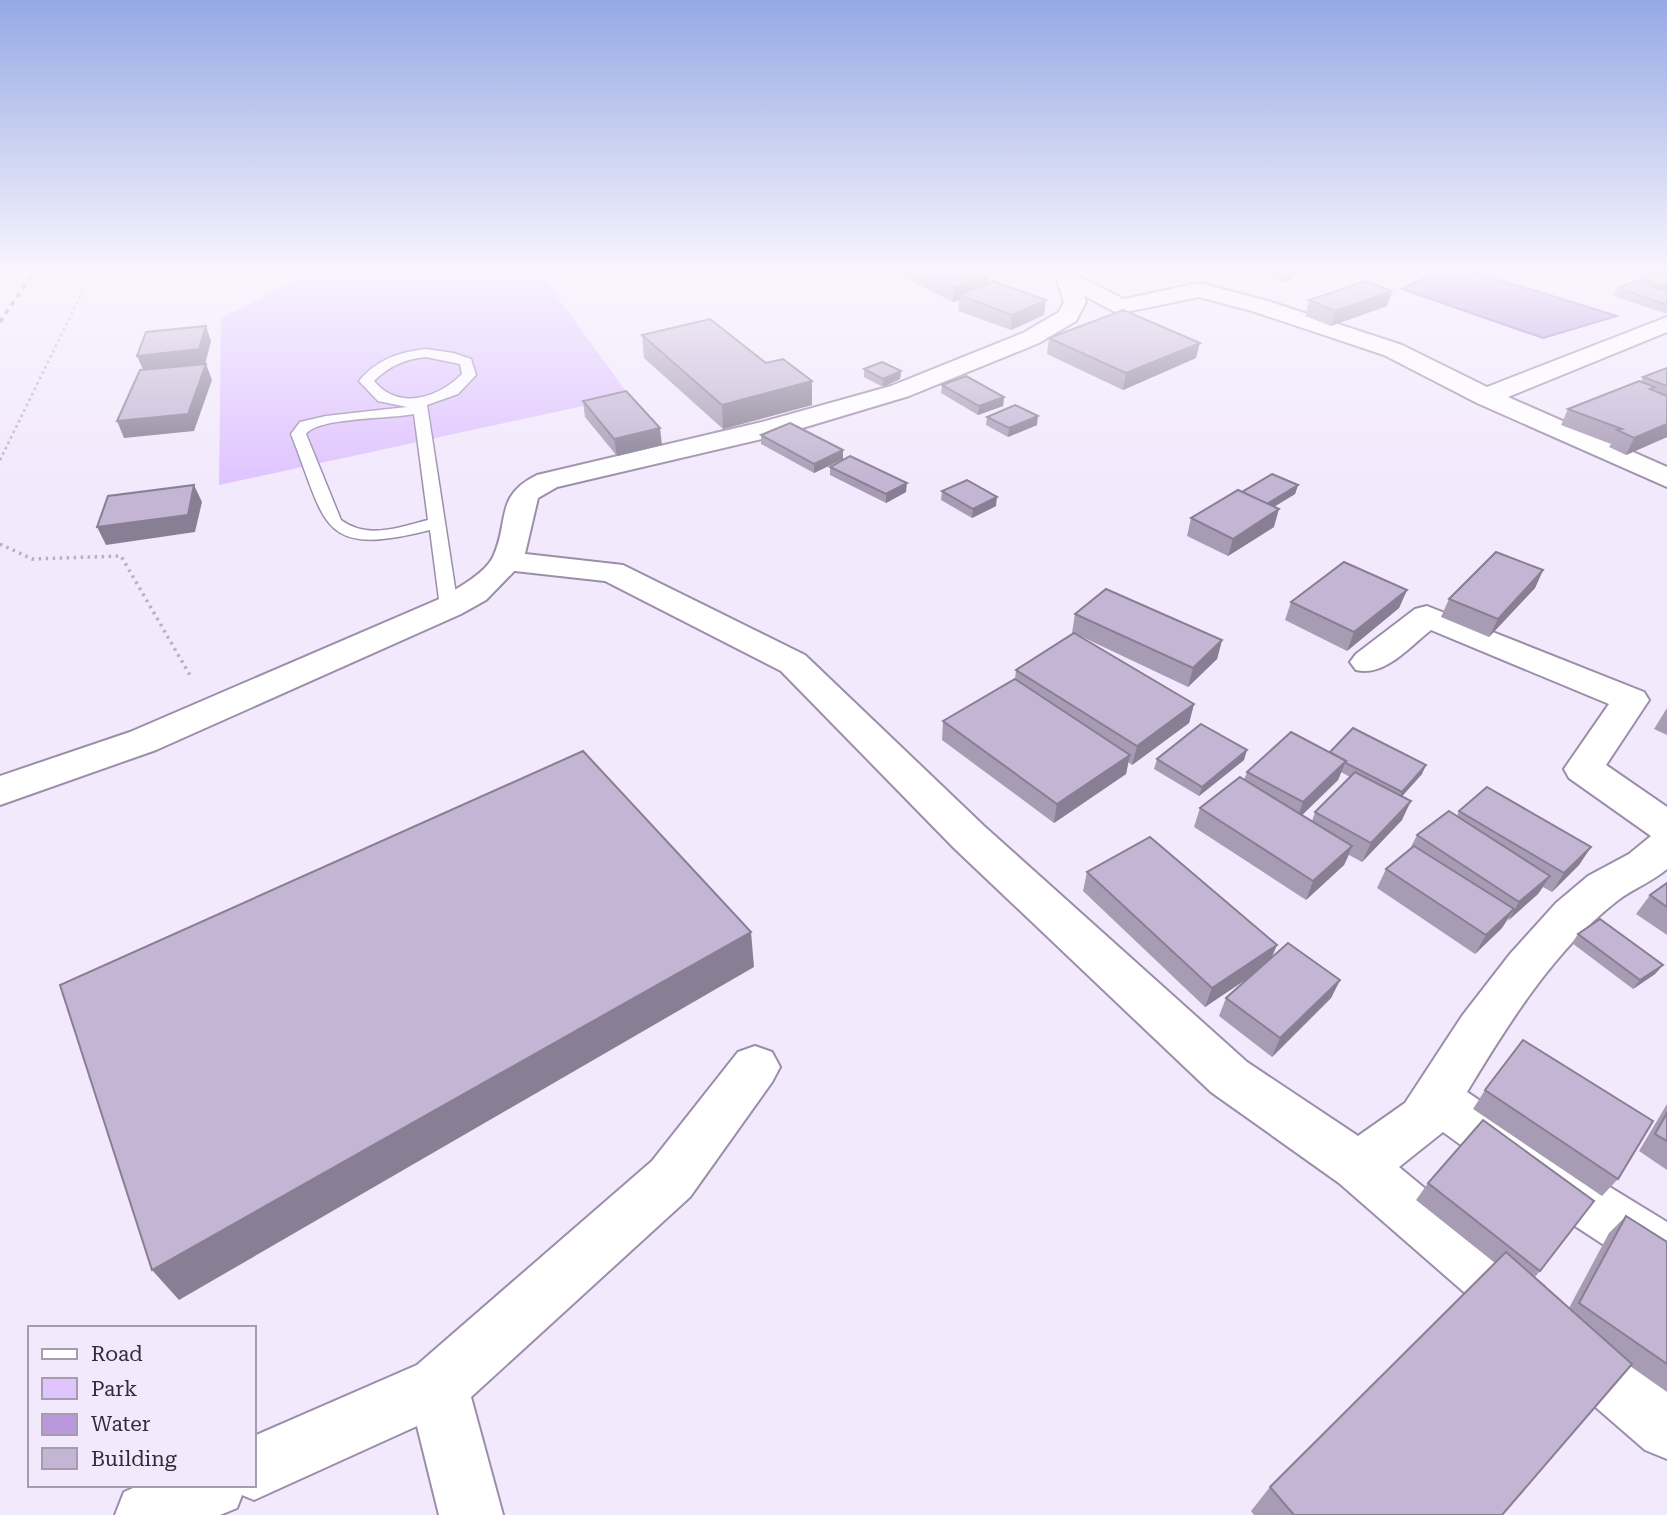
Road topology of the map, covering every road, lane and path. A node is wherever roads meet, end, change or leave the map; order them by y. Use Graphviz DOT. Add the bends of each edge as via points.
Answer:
graph roads {
  1 [pos="58,341"];
  2 [pos="1025,341"];
  3 [pos="1362,341"];
  4 [pos="1626,341"];
  5 [pos="1486,397"];
  6 [pos="420,406"];
  7 [pos="0,460"];
  8 [pos="1667,478"];
  9 [pos="437,523"];
  10 [pos="0,544"];
  11 [pos="507,562"];
  12 [pos="449,607"];
  13 [pos="1368,662"];
  14 [pos="210,712"];
  15 [pos="0,791"];
  16 [pos="1667,827"];
  17 [pos="1667,846"];
  18 [pos="755,1067"];
  19 [pos="1437,1099"];
  20 [pos="1358,1166"];
  21 [pos="1667,1254"];
  22 [pos="439,1386"];
  23 [pos="1667,1428"];
  24 [pos="256,1467"];
  25 [pos="210,1487"];
  26 [pos="147,1515"];
  27 [pos="471,1515"];
  1 -- 7 [label="path"];
  2 -- 11 [label="street" via="900,391 769,429 547,481 531,489 521,504"];
  3 -- 5 [label="street" via="1393,350"];
  4 -- 5 [label="street"];
  5 -- 8 [label="street"];
  6 -- 6 [label="lane" via="378,397 366,381 378,367 400,357 429,352 466,362 469,376 453,391"];
  6 -- 9 [label="lane"];
  6 -- 9 [label="lane" via="326,420 305,425 298,434 334,522 342,531 362,538"];
  9 -- 12 [label="lane"];
  10 -- 14 [label="path" via="32,559 121,556"];
  11 -- 12 [label="street" via="474,593"];
  11 -- 20 [label="street" via="612,572 793,663 969,837 1228,1077"];
  12 -- 14 [label="street"];
  13 -- 16 [label="street" via="1427,616 1630,701 1583,769"];
  14 -- 15 [label="street" via="143,741"];
  17 -- 19 [label="street" via="1603,888 1572,915 1479,1030"];
  18 -- 22 [label="street" via="671,1179"];
  19 -- 20 [label="street" via="1423,1119"];
  19 -- 21 [label="street"];
  20 -- 23 [label="street"];
  22 -- 24 [label="street"];
  22 -- 27 [label="street"];
  25 -- 26 [label="street"];
}
